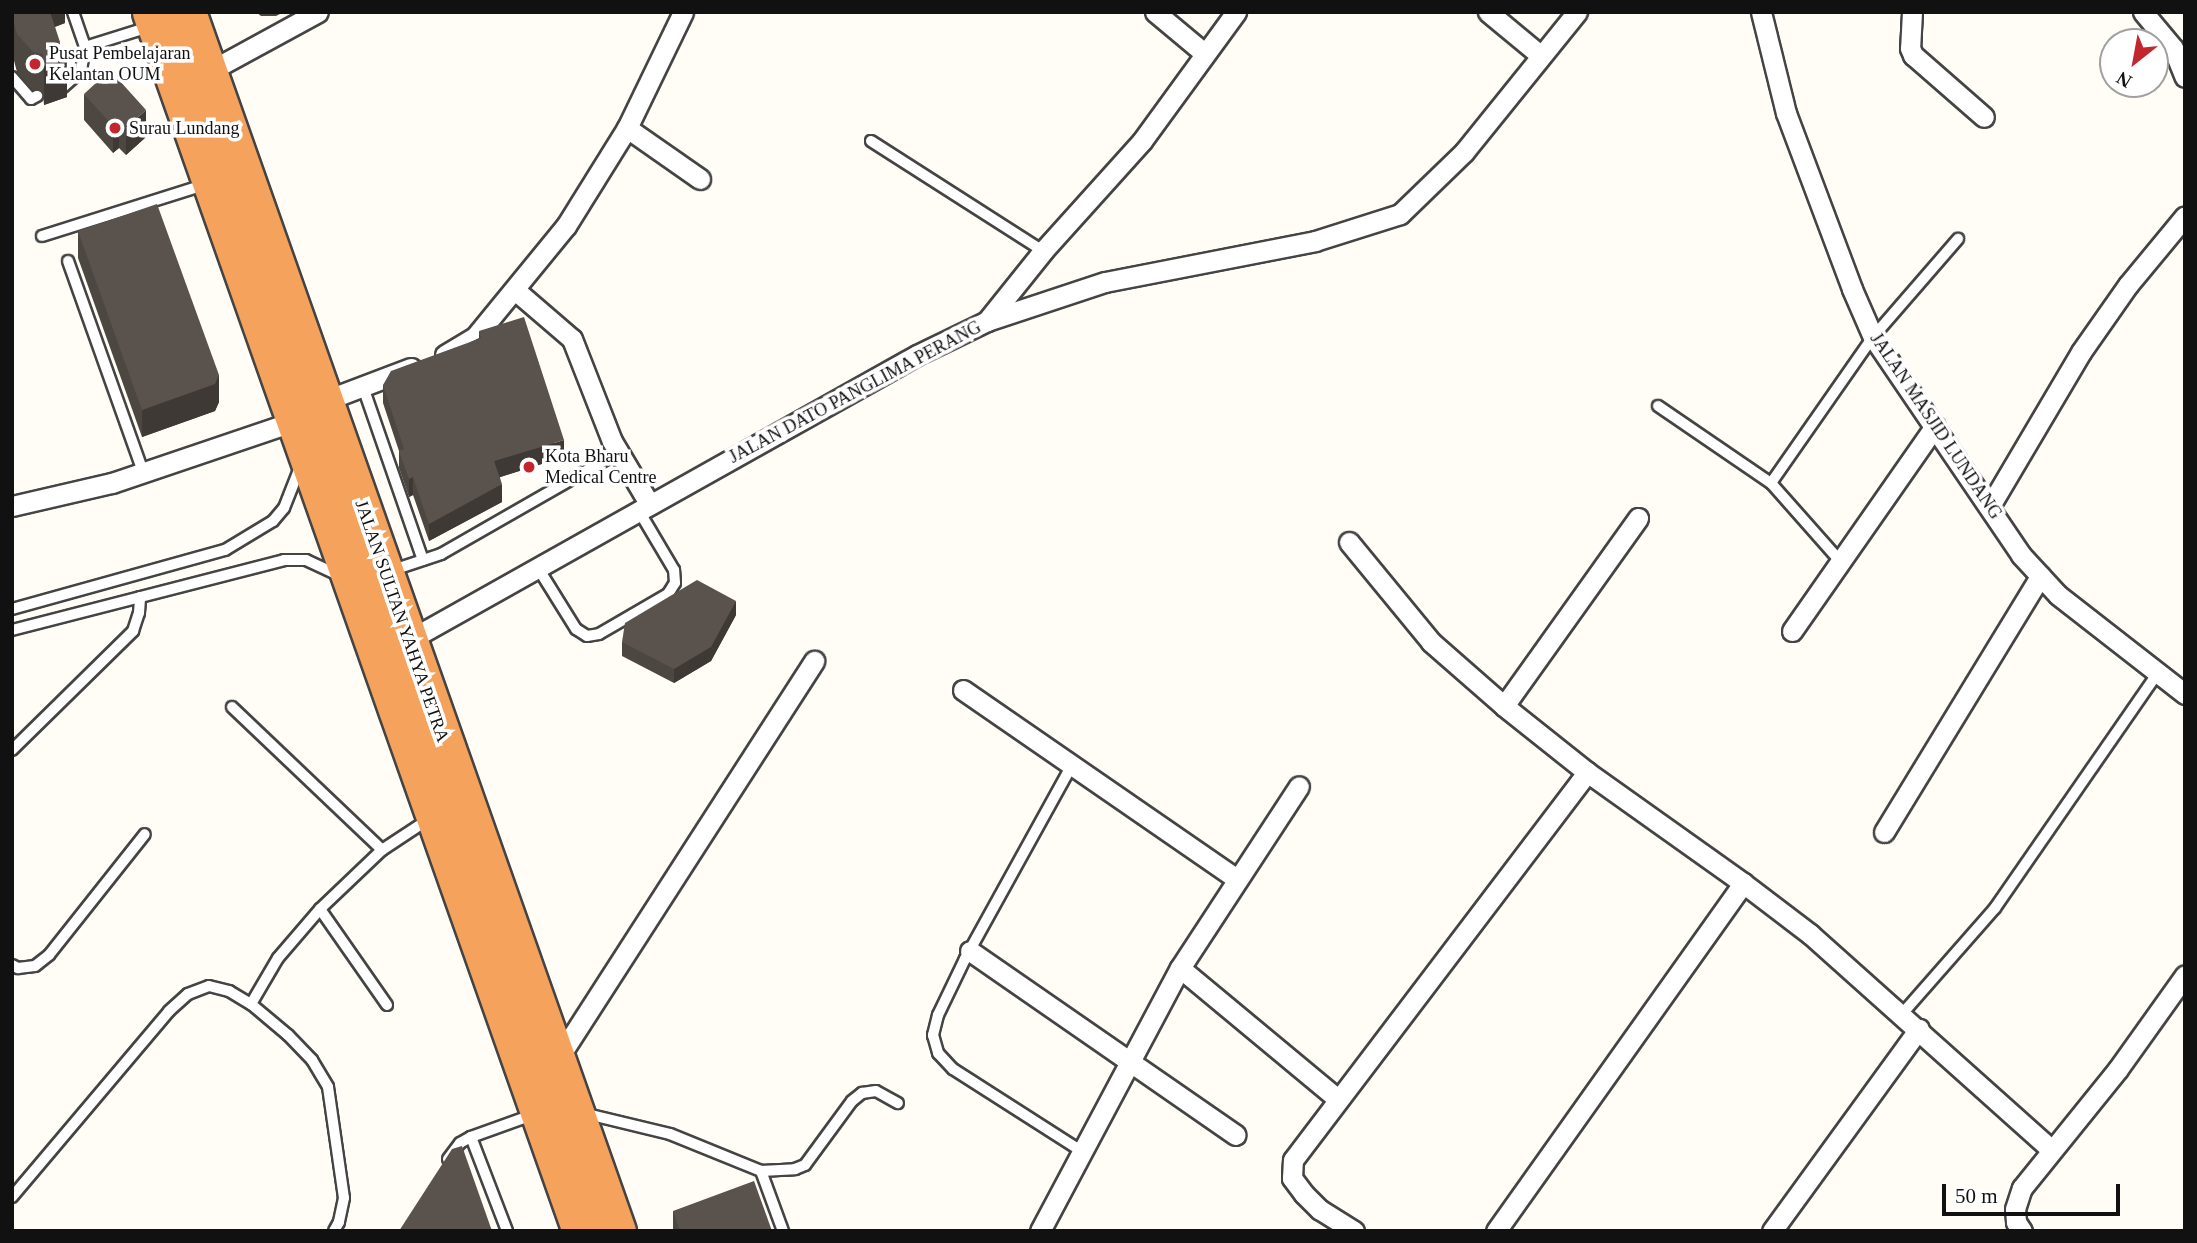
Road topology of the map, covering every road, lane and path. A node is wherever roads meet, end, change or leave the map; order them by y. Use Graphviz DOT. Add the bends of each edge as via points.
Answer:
graph roads {
  1 [pos="73,12"];
  2 [pos="318,12"];
  3 [pos="682,12"];
  4 [pos="1155,12"];
  5 [pos="1236,12"];
  6 [pos="1488,12"];
  7 [pos="1577,12"];
  8 [pos="1761,12"];
  9 [pos="1912,12"];
  10 [pos="2143,12"];
  11 [pos="165,16"];
  12 [pos="85,47"];
  13 [pos="1204,53"];
  14 [pos="1540,55"];
  15 [pos="208,72"];
  16 [pos="12,77"];
  17 [pos="2185,77"];
  18 [pos="63,87"];
  19 [pos="37,96"];
  20 [pos="1984,117"];
  21 [pos="627,128"];
  22 [pos="871,141"];
  23 [pos="700,178"];
  24 [pos="212,183"];
  25 [pos="2185,216"];
  26 [pos="42,236"];
  27 [pos="1958,239"];
  28 [pos="1043,251"];
  29 [pos="68,261"];
  30 [pos="515,290"];
  31 [pos="987,321"];
  32 [pos="1873,337"];
  33 [pos="363,387"];
  34 [pos="1657,405"];
  35 [pos="307,420"];
  36 [pos="1935,426"];
  37 [pos="619,452"];
  38 [pos="143,472"];
  39 [pos="1772,483"];
  40 [pos="12,506"];
  41 [pos="1990,506"];
  42 [pos="644,508"];
  43 [pos="1638,518"];
  44 [pos="1349,542"];
  45 [pos="423,560"];
  46 [pos="1840,561"];
  47 [pos="538,568"];
  48 [pos="2040,576"];
  49 [pos="370,581"];
  50 [pos="140,597"];
  51 [pos="12,609"];
  52 [pos="12,630"];
  53 [pos="1792,631"];
  54 [pos="409,640"];
  55 [pos="814,661"];
  56 [pos="2158,673"];
  57 [pos="963,690"];
  58 [pos="2185,694"];
  59 [pos="1504,706"];
  60 [pos="232,708"];
  61 [pos="12,750"];
  62 [pos="1072,765"];
  63 [pos="1587,772"];
  64 [pos="1299,786"];
  65 [pos="434,816"];
  66 [pos="1884,832"];
  67 [pos="145,834"];
  68 [pos="382,850"];
  69 [pos="1236,878"];
  70 [pos="1743,883"];
  71 [pos="320,909"];
  72 [pos="970,951"];
  73 [pos="12,965"];
  74 [pos="1180,968"];
  75 [pos="2183,981"];
  76 [pos="251,1004"];
  77 [pos="387,1005"];
  78 [pos="1902,1014"];
  79 [pos="1919,1029"];
  80 [pos="557,1060"];
  81 [pos="1130,1060"];
  82 [pos="1338,1099"];
  83 [pos="898,1103"];
  84 [pos="539,1112"];
  85 [pos="575,1112"];
  86 [pos="1236,1135"];
  87 [pos="471,1137"];
  88 [pos="2052,1150"];
  89 [pos="1081,1151"];
  90 [pos="761,1171"];
  91 [pos="439,1174"];
  92 [pos="12,1197"];
  93 [pos="1343,1228"];
  94 [pos="334,1231"];
  95 [pos="507,1231"];
  96 [pos="581,1231"];
  97 [pos="617,1231"];
  98 [pos="783,1231"];
  99 [pos="1040,1231"];
  100 [pos="1496,1231"];
  101 [pos="1772,1231"];
  102 [pos="2022,1231"];
  1 -- 12 [label="lane"];
  2 -- 15 [label="street"];
  3 -- 21 [label="street"];
  4 -- 13 [label="street"];
  5 -- 13 [label="street"];
  6 -- 14 [label="street"];
  7 -- 14 [label="street, JALAN DATO PANGLIMA PERANG"];
  8 -- 32 [label="street, JALAN MASJID LUNDANG" via="1786,113"];
  9 -- 20 [label="street" via="1913,55"];
  10 -- 17 [label="street" via="2174,48"];
  11 -- 12 [label="lane"];
  11 -- 15 [label="highway, JALAN SULTAN YAHYA PETRA"];
  11 -- 24 [label="highway, JALAN SULTAN YAHYA PETRA"];
  12 -- 18 [label="lane" via="81,71"];
  13 -- 28 [label="street" via="1142,141"];
  14 -- 31 [label="street, JALAN DATO PANGLIMA PERANG" via="1464,152 1400,214 1315,241 1105,282"];
  15 -- 35 [label="highway, JALAN SULTAN YAHYA PETRA"];
  16 -- 19 [label="lane" via="31,99"];
  21 -- 23 [label="street"];
  21 -- 30 [label="street" via="560,234"];
  22 -- 28 [label="lane"];
  24 -- 26 [label="lane"];
  24 -- 35 [label="highway, JALAN SULTAN YAHYA PETRA"];
  25 -- 41 [label="street" via="2081,352"];
  27 -- 32 [label="lane"];
  28 -- 31 [label="street"];
  29 -- 38 [label="lane"];
  30 -- 33 [label="street" via="475,337 459,348"];
  30 -- 37 [label="street" via="572,339"];
  31 -- 42 [label="street, JALAN DATO PANGLIMA PERANG" via="917,355"];
  32 -- 36 [label="street, JALAN MASJID LUNDANG"];
  32 -- 39 [label="lane"];
  33 -- 35 [label="street"];
  33 -- 45 [label="lane"];
  34 -- 39 [label="lane"];
  35 -- 38 [label="street"];
  35 -- 49 [label="highway, JALAN SULTAN YAHYA PETRA"];
  35 -- 51 [label="lane" via="292,492 284,508 262,530 210,556"];
  36 -- 41 [label="street, JALAN MASJID LUNDANG"];
  36 -- 46 [label="street"];
  37 -- 42 [label="street"];
  37 -- 45 [label="lane"];
  38 -- 40 [label="street"];
  39 -- 46 [label="lane"];
  41 -- 48 [label="street, JALAN MASJID LUNDANG"];
  42 -- 47 [label="street, JALAN DATO PANGLIMA PERANG"];
  42 -- 47 [label="lane" via="676,583 668,594 600,634 587,636 576,629"];
  43 -- 59 [label="street"];
  44 -- 59 [label="street" via="1431,642"];
  45 -- 49 [label="lane"];
  46 -- 53 [label="street"];
  47 -- 54 [label="street, JALAN DATO PANGLIMA PERANG"];
  48 -- 56 [label="street, JALAN MASJID LUNDANG"];
  48 -- 66 [label="street"];
  49 -- 50 [label="lane" via="306,560 284,560"];
  49 -- 54 [label="highway, JALAN SULTAN YAHYA PETRA"];
  49 -- 65 [label="highway, JALAN SULTAN YAHYA PETRA"];
  50 -- 52 [label="lane"];
  50 -- 61 [label="lane" via="133,631"];
  54 -- 80 [label="highway, JALAN SULTAN YAHYA PETRA"];
  55 -- 80 [label="street"];
  56 -- 58 [label="street, JALAN MASJID LUNDANG"];
  56 -- 78 [label="lane" via="1995,908"];
  57 -- 62 [label="street"];
  59 -- 63 [label="street"];
  60 -- 68 [label="lane"];
  62 -- 69 [label="street"];
  62 -- 72 [label="lane"];
  63 -- 70 [label="street"];
  63 -- 82 [label="street"];
  64 -- 69 [label="street"];
  65 -- 68 [label="lane"];
  65 -- 84 [label="highway, JALAN SULTAN YAHYA PETRA"];
  67 -- 73 [label="lane" via="50,955 35,966"];
  68 -- 71 [label="lane"];
  69 -- 74 [label="street"];
  70 -- 78 [label="street"];
  70 -- 100 [label="street"];
  71 -- 76 [label="lane" via="278,958"];
  71 -- 77 [label="lane"];
  72 -- 81 [label="street"];
  72 -- 89 [label="lane" via="938,1014 933,1035 938,1053 953,1069"];
  74 -- 81 [label="street"];
  74 -- 82 [label="street"];
  75 -- 88 [label="street"];
  76 -- 92 [label="lane" via="209,986 188,994"];
  76 -- 94 [label="lane" via="312,1060 328,1087 344,1198"];
  78 -- 79 [label="street"];
  79 -- 88 [label="street"];
  79 -- 101 [label="street"];
  80 -- 85 [label="highway, JALAN SULTAN YAHYA PETRA"];
  81 -- 86 [label="street"];
  81 -- 89 [label="street"];
  82 -- 93 [label="street" via="1293,1160 1292,1178"];
  83 -- 90 [label="lane" via="876,1091 862,1093 805,1165"];
  84 -- 87 [label="lane"];
  84 -- 96 [label="highway, JALAN SULTAN YAHYA PETRA"];
  85 -- 90 [label="lane" via="670,1134"];
  85 -- 97 [label="highway, JALAN SULTAN YAHYA PETRA"];
  87 -- 91 [label="lane" via="453,1152"];
  87 -- 95 [label="lane"];
  88 -- 102 [label="street" via="2017,1200 2016,1222"];
  89 -- 99 [label="street"];
  90 -- 98 [label="lane"];
}
